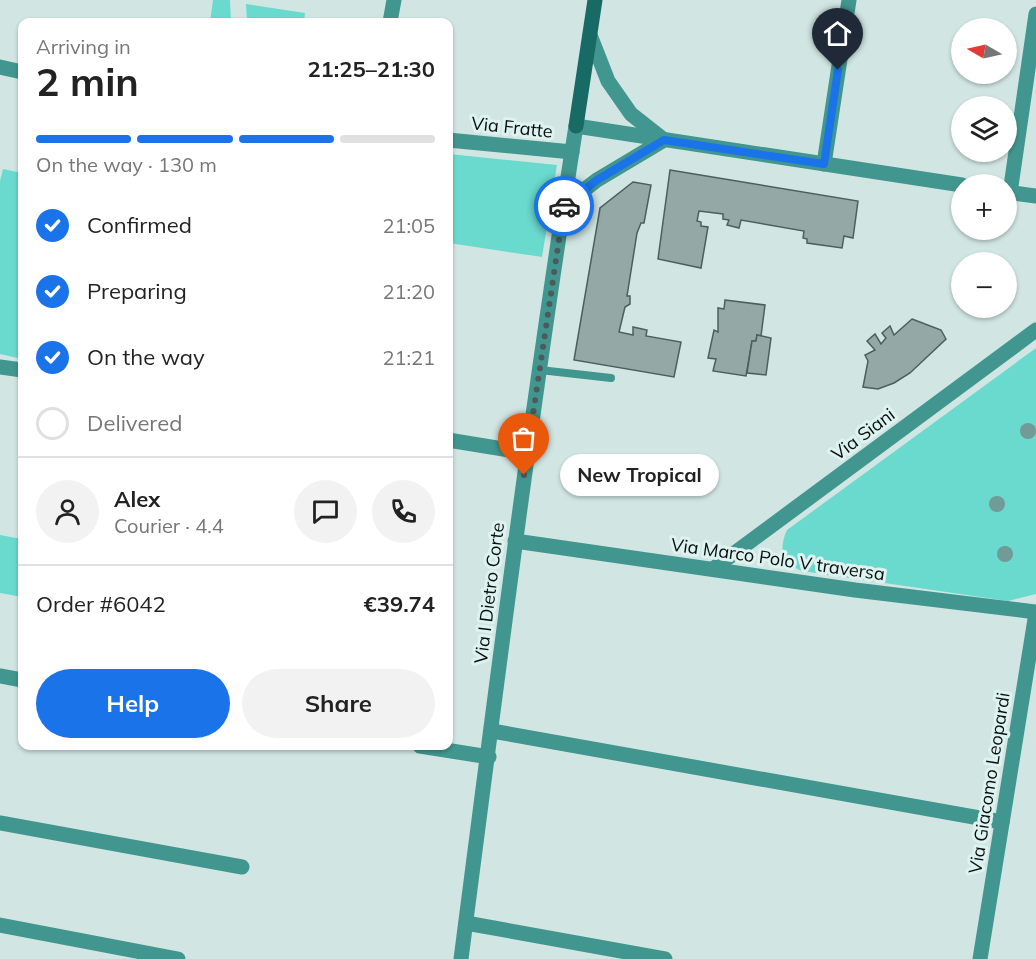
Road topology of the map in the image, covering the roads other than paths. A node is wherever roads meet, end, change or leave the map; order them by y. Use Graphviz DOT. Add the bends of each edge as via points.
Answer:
graph roads {
  1 [pos="394,0"];
  2 [pos="595,0"];
  3 [pos="849,0"];
  4 [pos="1036,14"];
  5 [pos="391,18"];
  6 [pos="590,35"];
  7 [pos="0,67"];
  8 [pos="18,71"];
  9 [pos="576,126"];
  10 [pos="453,140"];
  11 [pos="664,140"];
  12 [pos="572,152"];
  13 [pos="824,164"];
  14 [pos="1011,174"];
  15 [pos="951,183"];
  16 [pos="1017,193"];
  17 [pos="1036,196"];
  18 [pos="563,206"];
  19 [pos="1036,330"];
  20 [pos="0,367"];
  21 [pos="18,369"];
  22 [pos="540,370"];
  23 [pos="611,378"];
  24 [pos="453,441"];
  25 [pos="527,453"];
  26 [pos="515,541"];
  27 [pos="713,569"];
  28 [pos="1036,612"];
  29 [pos="0,676"];
  30 [pos="18,679"];
  31 [pos="492,731"];
  32 [pos="445,750"];
  33 [pos="489,757"];
  34 [pos="1002,822"];
  35 [pos="0,823"];
  36 [pos="242,867"];
  37 [pos="466,923"];
  38 [pos="0,925"];
  39 [pos="178,959"];
  40 [pos="461,959"];
  41 [pos="665,959"];
  42 [pos="980,959"];
  1 -- 5 [label="street"];
  2 -- 6 [label="street"];
  3 -- 13 [label="street"];
  4 -- 14 [label="street"];
  6 -- 9 [label="street"];
  6 -- 11 [label="street" via="608,81 631,114"];
  7 -- 8 [label="street"];
  9 -- 11 [label="street"];
  9 -- 12 [label="street, Via I Dietro Corte"];
  10 -- 12 [label="street, Via Fratte"];
  11 -- 13 [label="street"];
  11 -- 18 [label="street" via="597,180"];
  12 -- 18 [label="street, Via I Dietro Corte"];
  13 -- 15 [label="street"];
  16 -- 17 [label="street"];
  18 -- 22 [label="street, Via I Dietro Corte"];
  19 -- 27 [label="street, Via Siani"];
  20 -- 21 [label="street"];
  22 -- 23 [label="lane"];
  22 -- 25 [label="street, Via I Dietro Corte"];
  24 -- 25 [label="street"];
  25 -- 26 [label="street, Via I Dietro Corte"];
  26 -- 27 [label="street, Via Marco Polo V traversa"];
  26 -- 31 [label="street, Via I Dietro Corte"];
  27 -- 28 [label="street, Via Marco Polo V traversa"];
  28 -- 34 [label="street, Via Giacomo Leopardi"];
  29 -- 30 [label="street"];
  31 -- 33 [label="street, Via I Dietro Corte"];
  31 -- 34 [label="street"];
  32 -- 33 [label="street"];
  33 -- 37 [label="street, Via I Dietro Corte"];
  34 -- 42 [label="street, Via Giacomo Leopardi"];
  35 -- 36 [label="street"];
  37 -- 40 [label="street, Via I Dietro Corte"];
  37 -- 41 [label="street"];
  38 -- 39 [label="street"];
}
